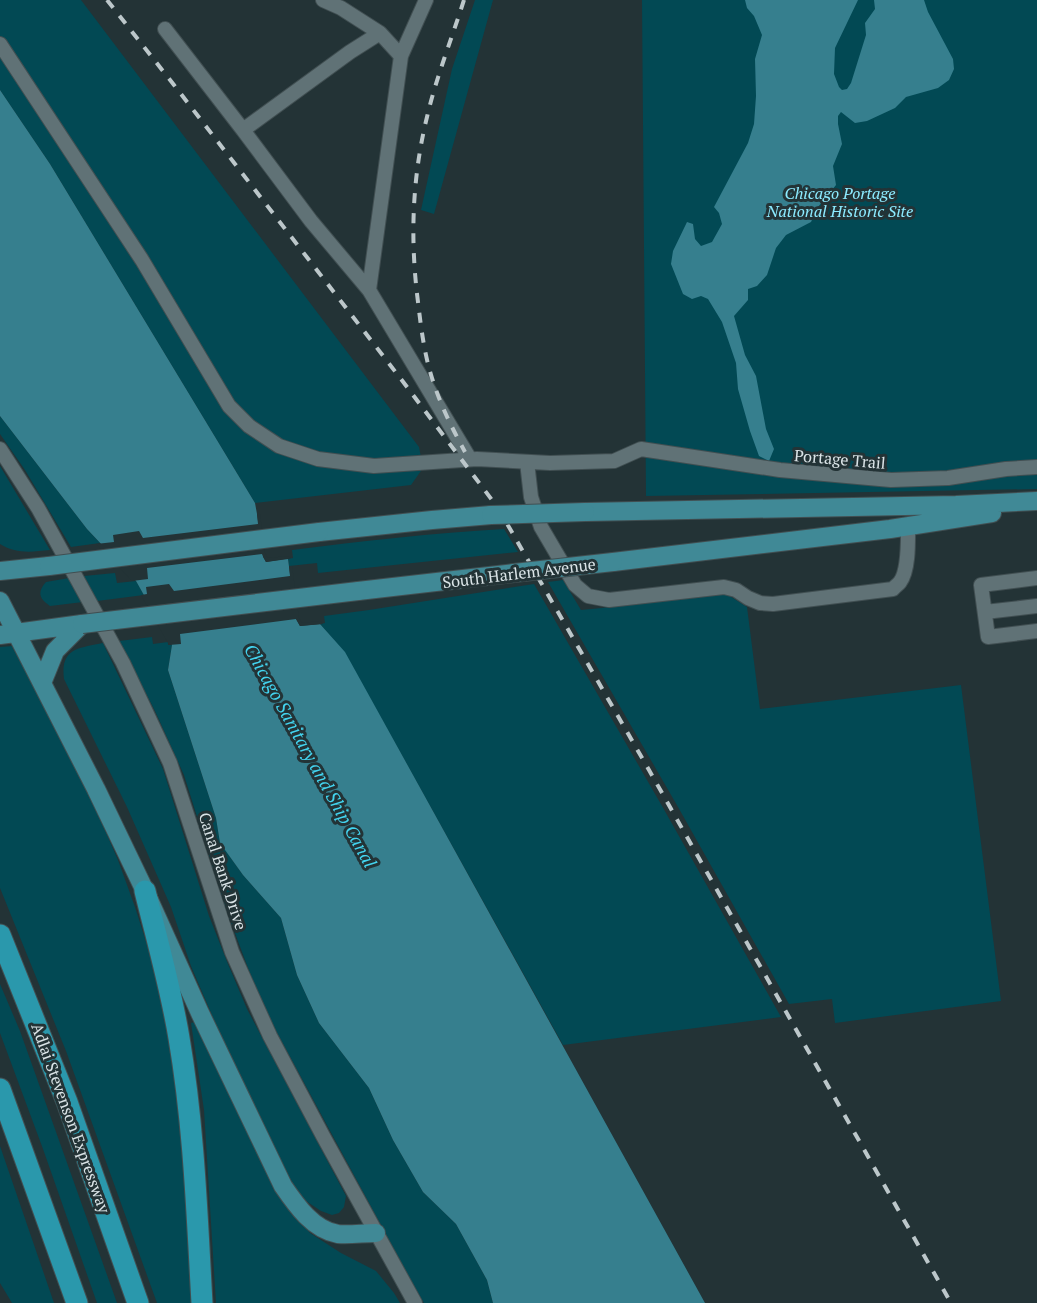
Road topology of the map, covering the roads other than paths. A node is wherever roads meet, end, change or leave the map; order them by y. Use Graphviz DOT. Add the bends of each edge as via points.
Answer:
graph roads {
  1 [pos="323,0"];
  2 [pos="426,0"];
  3 [pos="165,29"];
  4 [pos="380,33"];
  5 [pos="0,44"];
  6 [pos="401,56"];
  7 [pos="243,130"];
  8 [pos="369,290"];
  9 [pos="0,449"];
  10 [pos="470,459"];
  11 [pos="527,462"];
  12 [pos="1037,467"];
  13 [pos="1037,503"];
  14 [pos="908,526"];
  15 [pos="0,571"];
  16 [pos="1037,578"];
  17 [pos="0,601"];
  18 [pos="1037,606"];
  19 [pos="985,612"];
  20 [pos="82,624"];
  21 [pos="1037,630"];
  22 [pos="9,634"];
  23 [pos="42,683"];
  24 [pos="145,891"];
  25 [pos="0,934"];
  26 [pos="0,1089"];
  27 [pos="376,1233"];
  28 [pos="77,1303"];
  29 [pos="138,1303"];
  30 [pos="202,1303"];
  31 [pos="415,1303"];
  1 -- 4 [label="street"];
  2 -- 6 [label="street"];
  3 -- 7 [label="street"];
  4 -- 6 [label="street"];
  4 -- 7 [label="street"];
  5 -- 10 [label="street" via="142,260 229,406 249,426 279,446 318,459 374,466"];
  6 -- 8 [label="street"];
  7 -- 8 [label="street" via="310,221"];
  8 -- 10 [label="street"];
  9 -- 27 [label="street, Canal Bank Drive" via="38,508 123,663 170,763 232,952 270,1036"];
  10 -- 11 [label="street"];
  11 -- 12 [label="street, Portage Trail" via="614,460 641,449 780,470 891,480 948,478"];
  11 -- 14 [label="street" via="531,497 541,527 575,585 588,596 609,600 724,587 760,603 773,604 893,589 901,581 906,566"];
  13 -- 14 [label="main road, South Harlem Avenue"];
  13 -- 15 [label="main road, South Harlem Avenue, bridge" via="509,514 319,532"];
  14 -- 20 [label="main road, South Harlem Avenue, bridge"];
  16 -- 19 [label="street" via="981,585"];
  17 -- 22 [label="main road"];
  18 -- 19 [label="street"];
  19 -- 21 [label="street" via="988,637"];
  20 -- 22 [label="main road, South Harlem Avenue"];
  20 -- 23 [label="main road" via="55,651"];
  22 -- 23 [label="main road"];
  23 -- 24 [label="main road"];
  24 -- 27 [label="main road" via="283,1186 316,1225 337,1234"];
  24 -- 30 [label="highway" via="179,1038 193,1148"];
  25 -- 29 [label="highway, Adlai Stevenson Expressway" via="67,1102"];
  26 -- 28 [label="highway"];
  27 -- 31 [label="street, Canal Bank Drive"];
}
